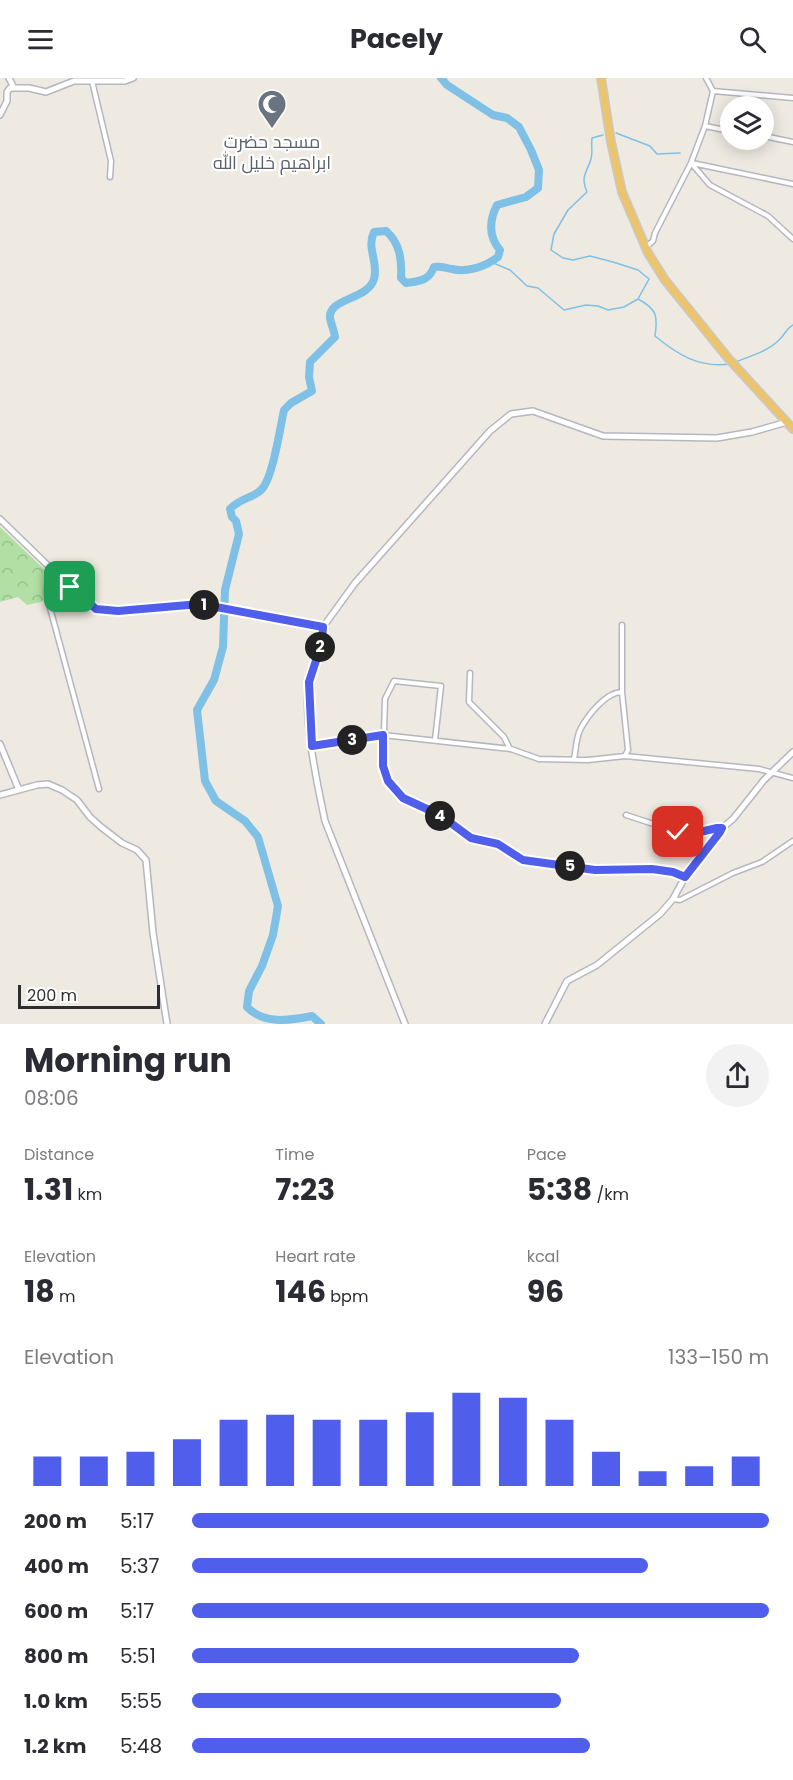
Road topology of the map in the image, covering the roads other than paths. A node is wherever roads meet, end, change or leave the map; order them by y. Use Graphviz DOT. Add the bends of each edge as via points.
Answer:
graph roads {
  1 [pos="9,78"];
  2 [pos="133,78"];
  3 [pos="601,78"];
  4 [pos="706,78"];
  5 [pos="92,81"];
  6 [pos="14,88"];
  7 [pos="713,92"];
  8 [pos="793,98"];
  9 [pos="0,115"];
  10 [pos="705,126"];
  11 [pos="720,129"];
  12 [pos="774,138"];
  13 [pos="793,142"];
  14 [pos="691,163"];
  15 [pos="110,177"];
  16 [pos="793,184"];
  17 [pos="793,239"];
  18 [pos="645,248"];
  19 [pos="787,422"];
  20 [pos="793,429"];
  21 [pos="0,519"];
  22 [pos="49,567"];
  23 [pos="622,625"];
  24 [pos="323,627"];
  25 [pos="470,673"];
  26 [pos="622,692"];
  27 [pos="383,735"];
  28 [pos="435,740"];
  29 [pos="0,744"];
  30 [pos="312,746"];
  31 [pos="511,749"];
  32 [pos="793,752"];
  33 [pos="625,756"];
  34 [pos="574,759"];
  35 [pos="772,773"];
  36 [pos="793,778"];
  37 [pos="99,789"];
  38 [pos="19,790"];
  39 [pos="0,795"];
  40 [pos="626,815"];
  41 [pos="722,828"];
  42 [pos="793,841"];
  43 [pos="685,877"];
  44 [pos="673,899"];
  45 [pos="167,1024"];
  46 [pos="405,1024"];
  47 [pos="545,1024"];
  1 -- 6 [label="main road"];
  2 -- 5 [label="main road"];
  3 -- 18 [label="highway" via="622,192"];
  4 -- 7 [label="street"];
  5 -- 6 [label="main road" via="74,81 46,92"];
  5 -- 15 [label="street" via="111,161"];
  6 -- 9 [label="main road" via="7,92"];
  7 -- 8 [label="street"];
  7 -- 10 [label="street"];
  10 -- 11 [label="street"];
  10 -- 14 [label="street"];
  12 -- 13 [label="street"];
  14 -- 16 [label="street"];
  14 -- 17 [label="street" via="710,185 768,216"];
  14 -- 18 [label="street"];
  18 -- 19 [label="highway" via="665,280 728,358"];
  19 -- 20 [label="highway"];
  19 -- 24 [label="main road" via="717,438 603,436 533,411 511,414 490,431 379,556"];
  21 -- 22 [label="main road"];
  22 -- 24 [label="main road" via="96,609 118,611 200,604"];
  22 -- 37 [label="street" via="46,593"];
  23 -- 26 [label="street"];
  24 -- 30 [label="main road" via="309,682"];
  25 -- 31 [label="street" via="469,702"];
  26 -- 33 [label="street" via="628,750"];
  26 -- 34 [label="street" via="604,701 590,715 579,732"];
  27 -- 28 [label="street"];
  27 -- 28 [label="street" via="385,699 394,681 441,686"];
  27 -- 30 [label="street"];
  27 -- 43 [label="street" via="383,766 388,781 403,798 440,815 471,838 498,844 523,860 595,870 652,869"];
  28 -- 31 [label="street"];
  29 -- 38 [label="main road"];
  30 -- 46 [label="main road" via="325,821"];
  31 -- 34 [label="street" via="539,759"];
  32 -- 35 [label="main road"];
  33 -- 34 [label="street"];
  33 -- 35 [label="street"];
  35 -- 36 [label="street"];
  35 -- 41 [label="main road"];
  38 -- 39 [label="main road"];
  38 -- 45 [label="main road" via="48,784 62,789 101,827 146,860"];
  40 -- 41 [label="street" via="678,832"];
  41 -- 43 [label="main road"];
  42 -- 44 [label="street" via="762,862 680,900"];
  43 -- 44 [label="main road"];
  44 -- 47 [label="main road" via="597,965 567,981"];
}
